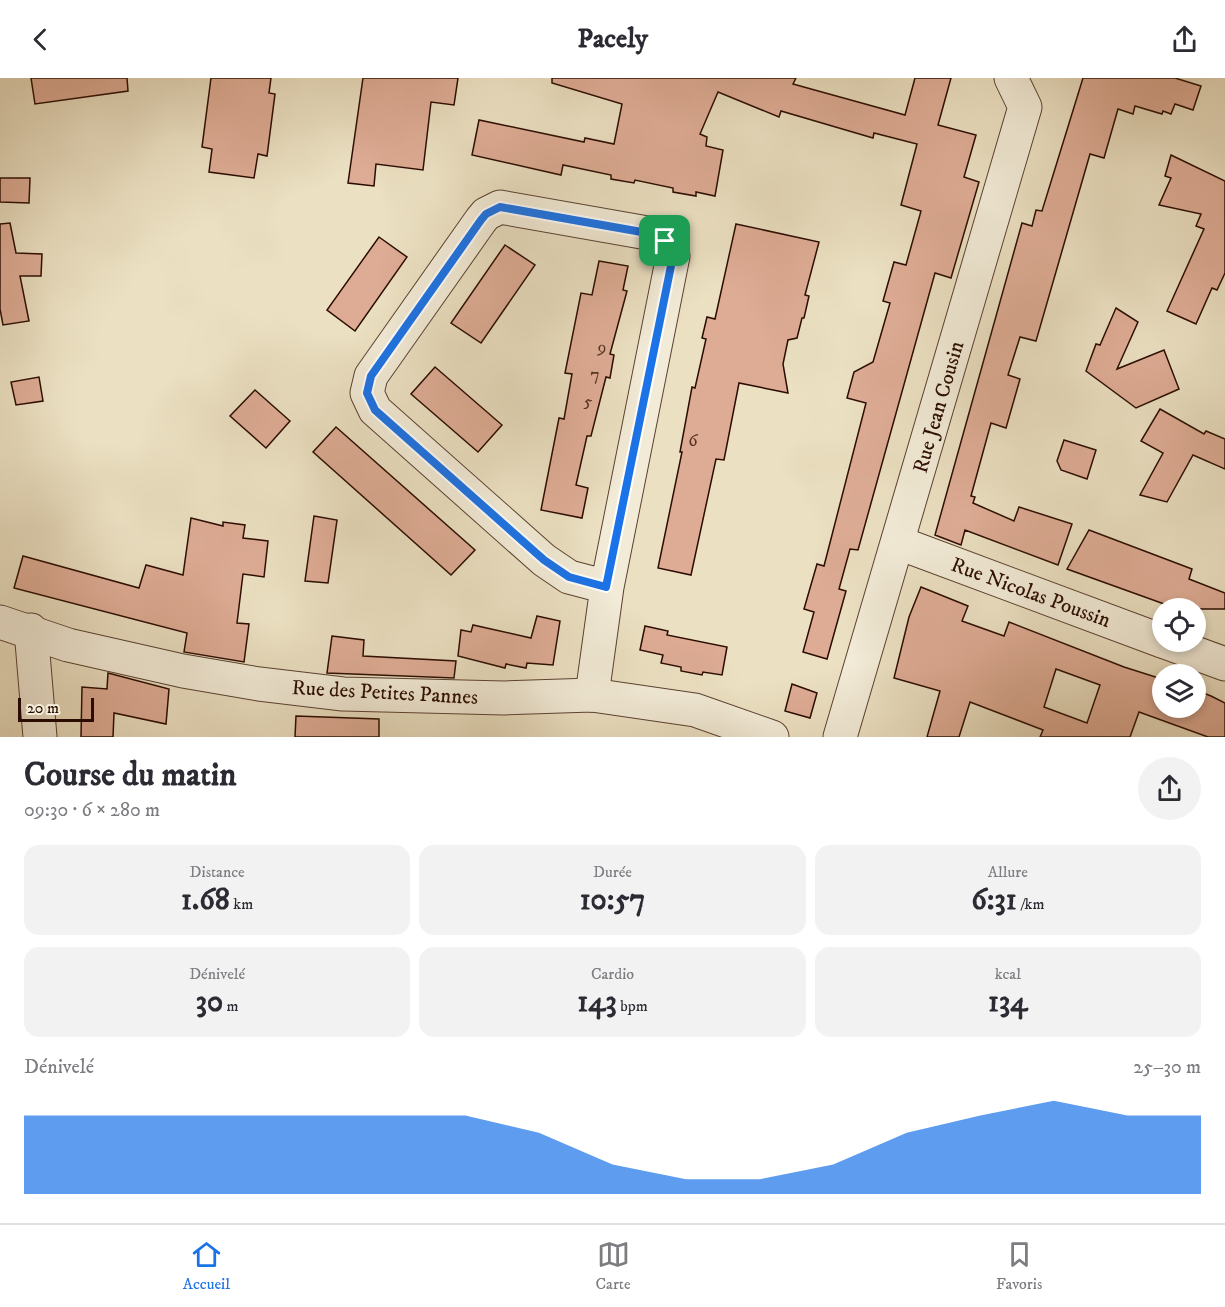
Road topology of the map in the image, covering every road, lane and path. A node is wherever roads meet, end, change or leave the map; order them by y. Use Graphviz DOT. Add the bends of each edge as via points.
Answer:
graph roads {
  1 [pos="1011,78"];
  2 [pos="898,543"];
  3 [pos="606,587"];
  4 [pos="15,626"];
  5 [pos="1152,637"];
  6 [pos="1193,652"];
  7 [pos="1225,664"];
  8 [pos="592,695"];
  9 [pos="40,737"];
  10 [pos="772,737"];
  11 [pos="840,737"];
  1 -- 2 [label="street, Rue Jean Cousin" via="1025,107"];
  2 -- 5 [label="street, Rue Nicolas Poussin"];
  2 -- 11 [label="street, Rue Jean Cousin"];
  3 -- 3 [label="street" via="673,256 665,241 653,234 500,207 481,220 371,376 367,393 375,410 544,560 569,577"];
  3 -- 8 [label="street"];
  4 -- 8 [label="street, Rue des Petites Pannes" via="68,645 183,671 343,694 504,698"];
  4 -- 9 [label="street"];
  6 -- 7 [label="street, Rue Nicolas Poussin"];
  8 -- 10 [label="street, Rue des Petites Pannes" via="694,710"];
}
